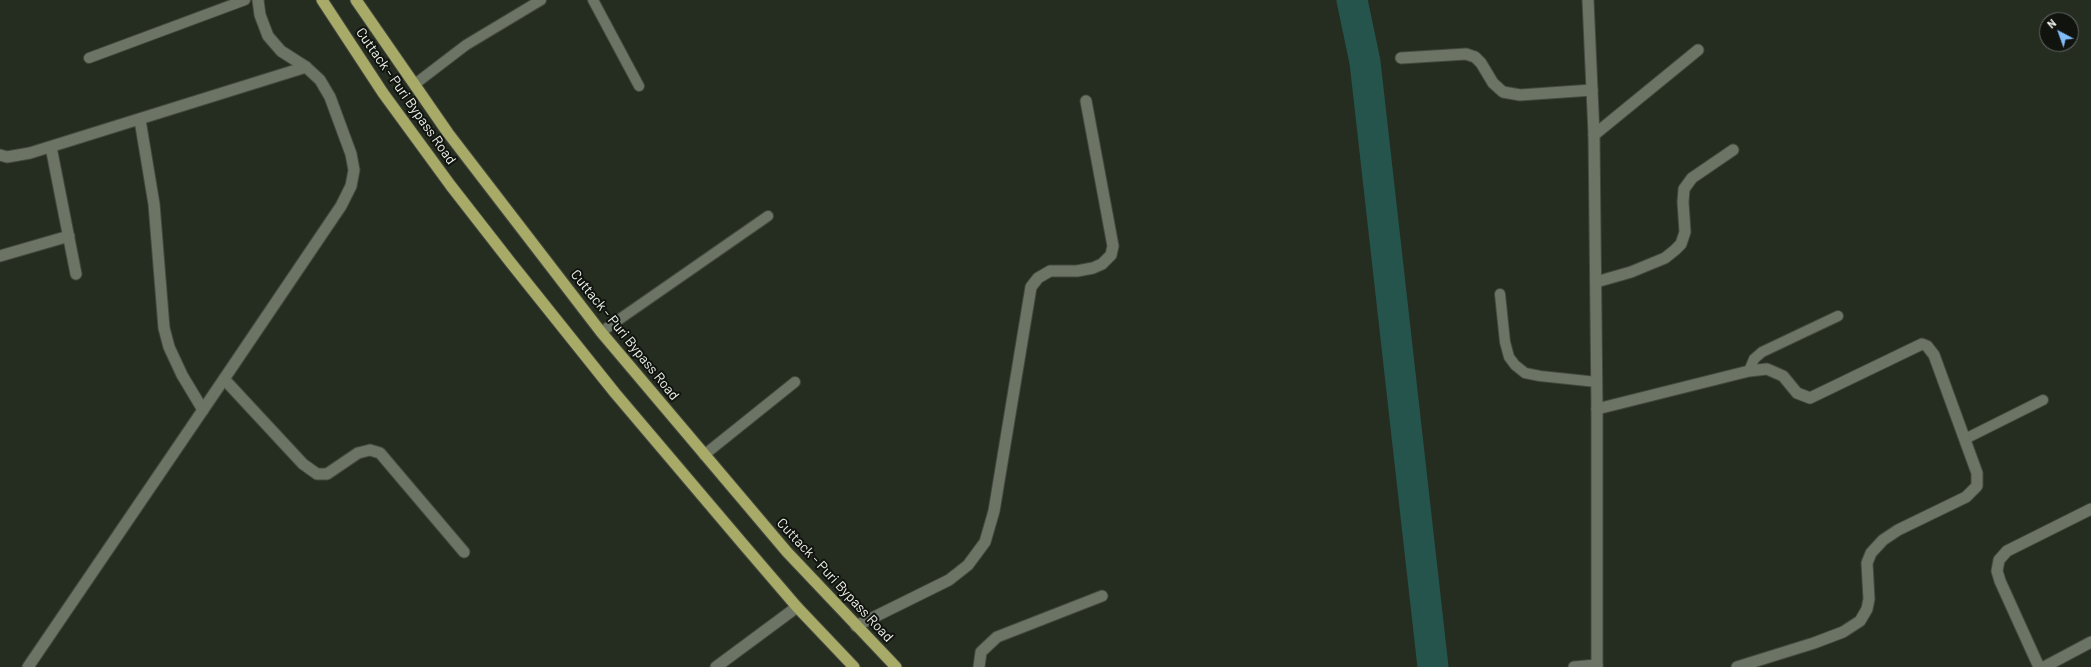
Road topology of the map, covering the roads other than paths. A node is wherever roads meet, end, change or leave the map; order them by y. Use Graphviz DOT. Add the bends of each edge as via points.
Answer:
graph roads {
  1 [pos="245,0"];
  2 [pos="258,0"];
  3 [pos="322,0"];
  4 [pos="356,0"];
  5 [pos="541,0"];
  6 [pos="593,0"];
  7 [pos="1588,0"];
  8 [pos="1698,50"];
  9 [pos="89,58"];
  10 [pos="1401,58"];
  11 [pos="306,67"];
  12 [pos="414,84"];
  13 [pos="639,86"];
  14 [pos="1592,90"];
  15 [pos="1086,101"];
  16 [pos="140,120"];
  17 [pos="1594,135"];
  18 [pos="51,147"];
  19 [pos="1733,150"];
  20 [pos="0,155"];
  21 [pos="768,216"];
  22 [pos="68,236"];
  23 [pos="0,256"];
  24 [pos="76,274"];
  25 [pos="1596,282"];
  26 [pos="1500,294"];
  27 [pos="1838,316"];
  28 [pos="601,332"];
  29 [pos="1749,371"];
  30 [pos="224,379"];
  31 [pos="795,382"];
  32 [pos="1597,382"];
  33 [pos="2043,400"];
  34 [pos="1597,409"];
  35 [pos="203,410"];
  36 [pos="1965,439"];
  37 [pos="704,455"];
  38 [pos="2091,509"];
  39 [pos="464,552"];
  40 [pos="1102,596"];
  41 [pos="797,607"];
  42 [pos="856,626"];
  43 [pos="2091,642"];
  44 [pos="1597,666"];
  45 [pos="28,667"];
  46 [pos="716,667"];
  47 [pos="854,667"];
  48 [pos="896,667"];
  49 [pos="979,667"];
  50 [pos="1574,667"];
  51 [pos="1739,667"];
  52 [pos="2039,667"];
  53 [pos="2044,667"];
  1 -- 9 [label="lane"];
  2 -- 11 [label="street" via="260,15 268,36 281,51"];
  3 -- 41 [label="highway, Cuttack - Puri Bypass Road" via="388,99 511,263 616,393"];
  4 -- 12 [label="highway, Cuttack - Puri Bypass Road"];
  5 -- 12 [label="lane" via="485,33"];
  6 -- 13 [label="lane"];
  7 -- 14 [label="street"];
  8 -- 17 [label="street"];
  10 -- 14 [label="street" via="1466,54 1475,57 1481,63 1493,83 1503,92 1520,96"];
  11 -- 16 [label="street"];
  11 -- 30 [label="street" via="320,80 330,97 351,154 354,170 351,186 341,206"];
  12 -- 28 [label="highway, Cuttack - Puri Bypass Road" via="448,133"];
  14 -- 17 [label="street"];
  15 -- 42 [label="street" via="1113,246 1111,255 1102,264 1093,268 1050,271 1038,278 1031,287 994,510 985,542 968,565 949,580"];
  16 -- 18 [label="street"];
  16 -- 35 [label="street" via="154,204 164,328 169,348"];
  17 -- 25 [label="street"];
  18 -- 20 [label="street" via="7,157"];
  18 -- 22 [label="street"];
  19 -- 25 [label="street" via="1692,178 1684,189 1685,232 1681,244 1675,250 1665,258 1631,272"];
  21 -- 28 [label="lane"];
  22 -- 23 [label="street"];
  22 -- 24 [label="street"];
  25 -- 32 [label="street"];
  26 -- 32 [label="lane" via="1505,342 1509,357 1515,365 1525,373"];
  27 -- 29 [label="lane" via="1762,352 1754,359"];
  28 -- 37 [label="highway, Cuttack - Puri Bypass Road"];
  29 -- 34 [label="street"];
  29 -- 36 [label="street" via="1767,369 1789,382 1797,393 1810,398 1922,344 1934,355"];
  30 -- 35 [label="street"];
  30 -- 39 [label="street" via="303,464 317,474 327,474 358,453 370,450 380,453"];
  31 -- 37 [label="lane"];
  32 -- 34 [label="street"];
  33 -- 36 [label="lane"];
  34 -- 44 [label="street"];
  35 -- 45 [label="street"];
  36 -- 51 [label="street" via="1977,473 1977,486 1966,497 1883,540 1871,553 1867,563 1869,599 1867,610 1860,620 1843,632"];
  37 -- 42 [label="highway, Cuttack - Puri Bypass Road" via="787,552"];
  38 -- 52 [label="street" via="2007,551 1999,560 1997,571 2000,581"];
  40 -- 49 [label="street" via="998,637 981,652"];
  41 -- 46 [label="street"];
  41 -- 47 [label="highway, Cuttack - Puri Bypass Road"];
  42 -- 48 [label="highway, Cuttack - Puri Bypass Road"];
  43 -- 53 [label="street"];
  44 -- 50 [label="street"];
}
